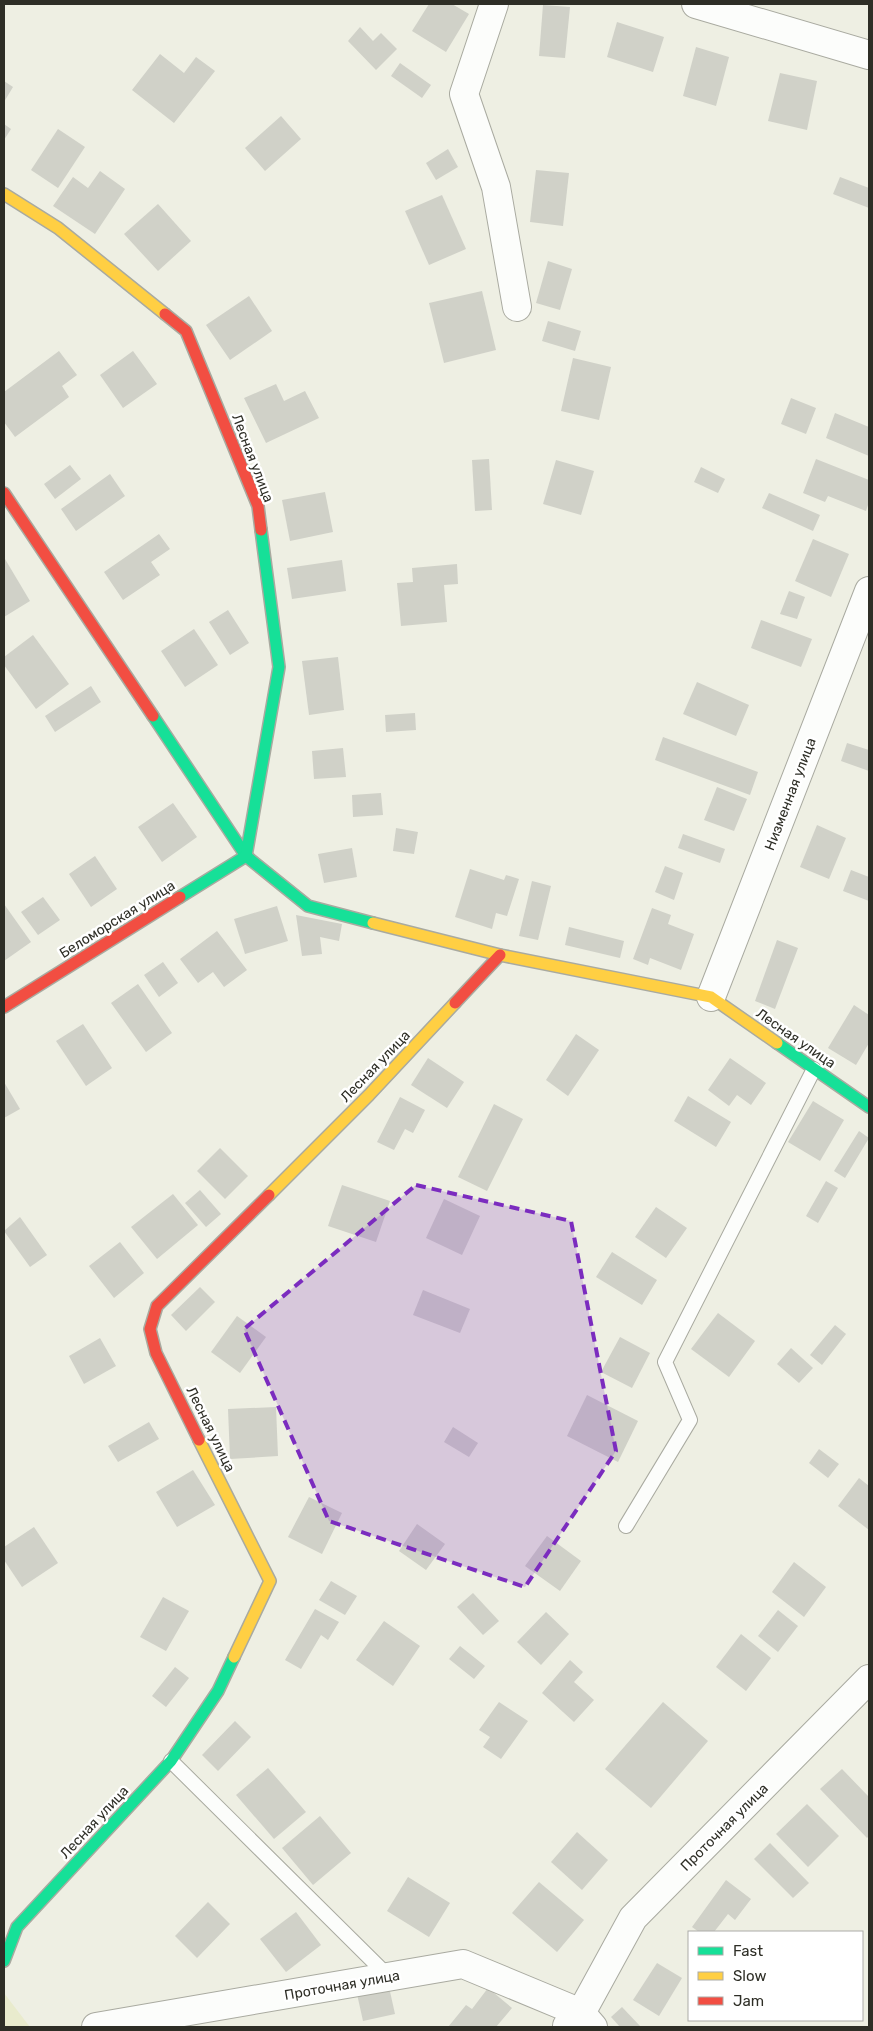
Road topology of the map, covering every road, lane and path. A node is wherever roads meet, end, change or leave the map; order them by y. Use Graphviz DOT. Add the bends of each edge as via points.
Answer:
graph roads {
  1 [pos="494,4"];
  2 [pos="696,4"];
  3 [pos="869,55"];
  4 [pos="4,194"];
  5 [pos="517,307"];
  6 [pos="4,493"];
  7 [pos="869,591"];
  8 [pos="246,856"];
  9 [pos="500,955"];
  10 [pos="712,997"];
  11 [pos="4,1007"];
  12 [pos="814,1069"];
  13 [pos="869,1107"];
  14 [pos="626,1526"];
  15 [pos="869,1679"];
  16 [pos="171,1761"];
  17 [pos="4,1961"];
  18 [pos="389,1977"];
  19 [pos="580,2023"];
  20 [pos="96,2027"];
  1 -- 5 [label="street" via="464,94 496,187"];
  2 -- 3 [label="street"];
  4 -- 8 [label="street, Лесная улица" via="58,228 186,331 258,506 279,667"];
  6 -- 8 [label="street, Лесная улица"];
  7 -- 10 [label="street, Низменная улица"];
  8 -- 9 [label="street, Лесная улица" via="308,906"];
  8 -- 11 [label="street, Беломорская улица"];
  9 -- 10 [label="street, Лесная улица"];
  9 -- 16 [label="street, Лесная улица" via="369,1095 157,1306 150,1329 156,1353 270,1581 218,1691"];
  10 -- 12 [label="street, Лесная улица"];
  12 -- 13 [label="street, Лесная улица"];
  12 -- 14 [label="lane" via="665,1362 690,1420"];
  15 -- 19 [label="street, Проточная улица" via="633,1918"];
  16 -- 17 [label="street, Лесная улица" via="17,1927"];
  16 -- 18 [label="lane"];
  18 -- 19 [label="street, Проточная улица" via="463,1964"];
  18 -- 20 [label="street, Проточная улица"];
}
